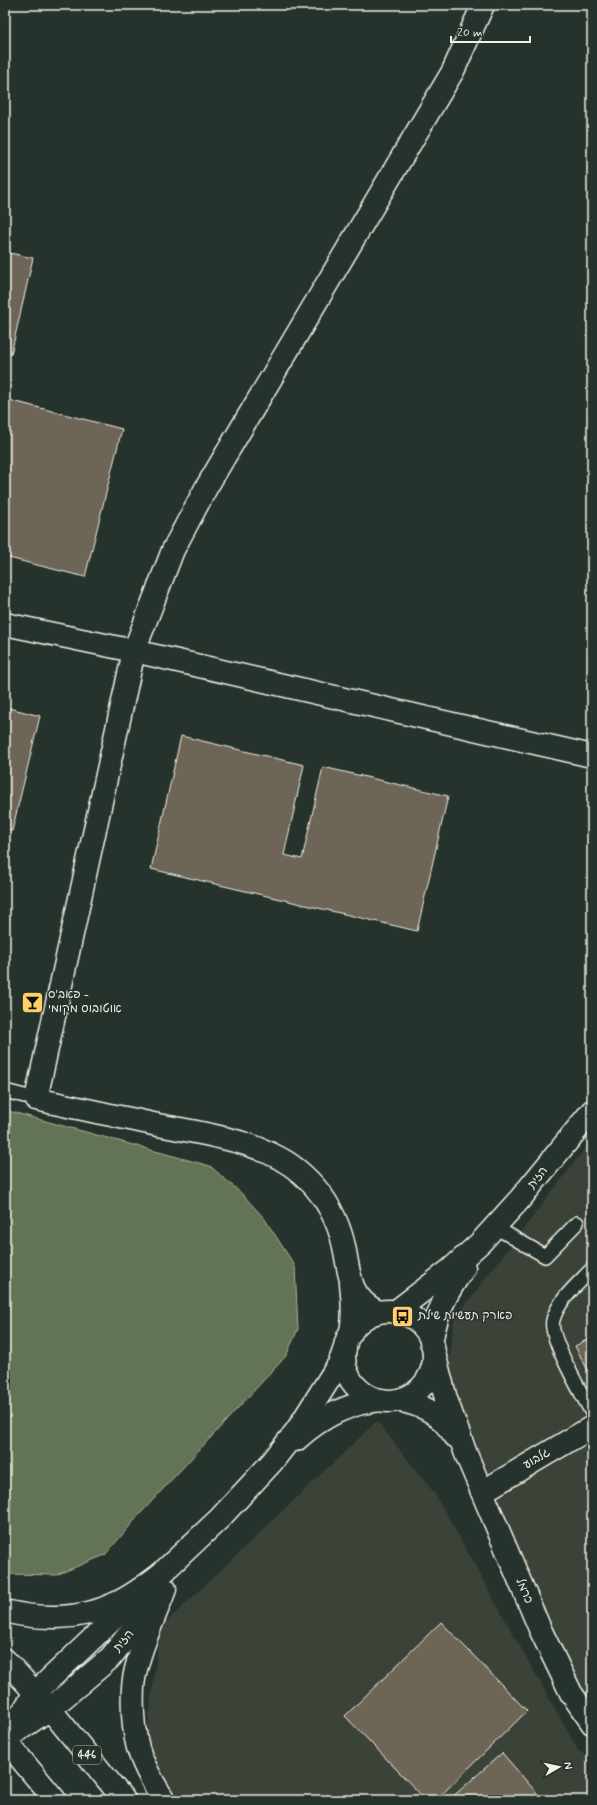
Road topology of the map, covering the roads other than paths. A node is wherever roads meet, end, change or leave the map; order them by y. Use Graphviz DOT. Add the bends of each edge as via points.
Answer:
graph roads {
  1 [pos="483,5"];
  2 [pos="5,624"];
  3 [pos="134,651"];
  4 [pos="592,756"];
  5 [pos="5,1091"];
  6 [pos="36,1099"];
  7 [pos="592,1111"];
  8 [pos="577,1223"];
  9 [pos="488,1235"];
  10 [pos="592,1269"];
  11 [pos="349,1273"];
  12 [pos="387,1312"];
  13 [pos="348,1341"];
  14 [pos="433,1348"];
  15 [pos="390,1400"];
  16 [pos="592,1413"];
  17 [pos="592,1427"];
  18 [pos="466,1454"];
  19 [pos="272,1462"];
  20 [pos="482,1492"];
  21 [pos="166,1579"];
  22 [pos="5,1611"];
  23 [pos="5,1660"];
  24 [pos="35,1693"];
  25 [pos="50,1709"];
  26 [pos="592,1723"];
  27 [pos="5,1739"];
  28 [pos="54,1800"];
  29 [pos="124,1800"];
  30 [pos="164,1800"];
  1 -- 3 [label="street" via="453,71 206,488 173,550"];
  2 -- 3 [label="street"];
  3 -- 4 [label="street"];
  3 -- 6 [label="street"];
  5 -- 6 [label="lane"];
  6 -- 11 [label="street" via="228,1139 281,1158 303,1174 334,1217"];
  7 -- 9 [label="street, הזית"];
  8 -- 9 [label="lane" via="545,1256"];
  9 -- 12 [label="street, הזית" via="450,1270"];
  9 -- 14 [label="street, הזית" via="446,1294 435,1322"];
  10 -- 16 [label="lane" via="560,1304 552,1321 555,1342"];
  11 -- 12 [label="street" via="359,1300 370,1308"];
  11 -- 13 [label="street" via="353,1320"];
  12 -- 13 [label="street" via="361,1322"];
  12 -- 14 [label="street" via="410,1316 430,1337"];
  13 -- 15 [label="street" via="345,1364 350,1378 360,1391 374,1399"];
  13 -- 19 [label="street, הזית" via="339,1364 297,1430"];
  14 -- 15 [label="street" via="433,1368 426,1382 414,1393"];
  14 -- 18 [label="street, כרמל" via="446,1399"];
  15 -- 18 [label="street, כרמל" via="415,1404 431,1411 444,1421"];
  15 -- 19 [label="street, הזית" via="367,1401 326,1418 303,1433"];
  17 -- 20 [label="street, גלבוע"];
  18 -- 20 [label="street, כרמל"];
  19 -- 21 [label="street, הזית"];
  20 -- 26 [label="street, כרמל" via="540,1629 571,1693"];
  21 -- 22 [label="street" via="101,1609 80,1615 24,1616"];
  21 -- 24 [label="street, הזית"];
  21 -- 25 [label="street, הזית" via="140,1622 110,1658"];
  21 -- 30 [label="street" via="142,1650 134,1686 134,1720 138,1749"];
  23 -- 24 [label="street, 446"];
  24 -- 25 [label="street, 446"];
  24 -- 27 [label="street, הזית"];
  25 -- 27 [label="street, הזית"];
  25 -- 29 [label="street, 446"];
  27 -- 28 [label="street"];
}
